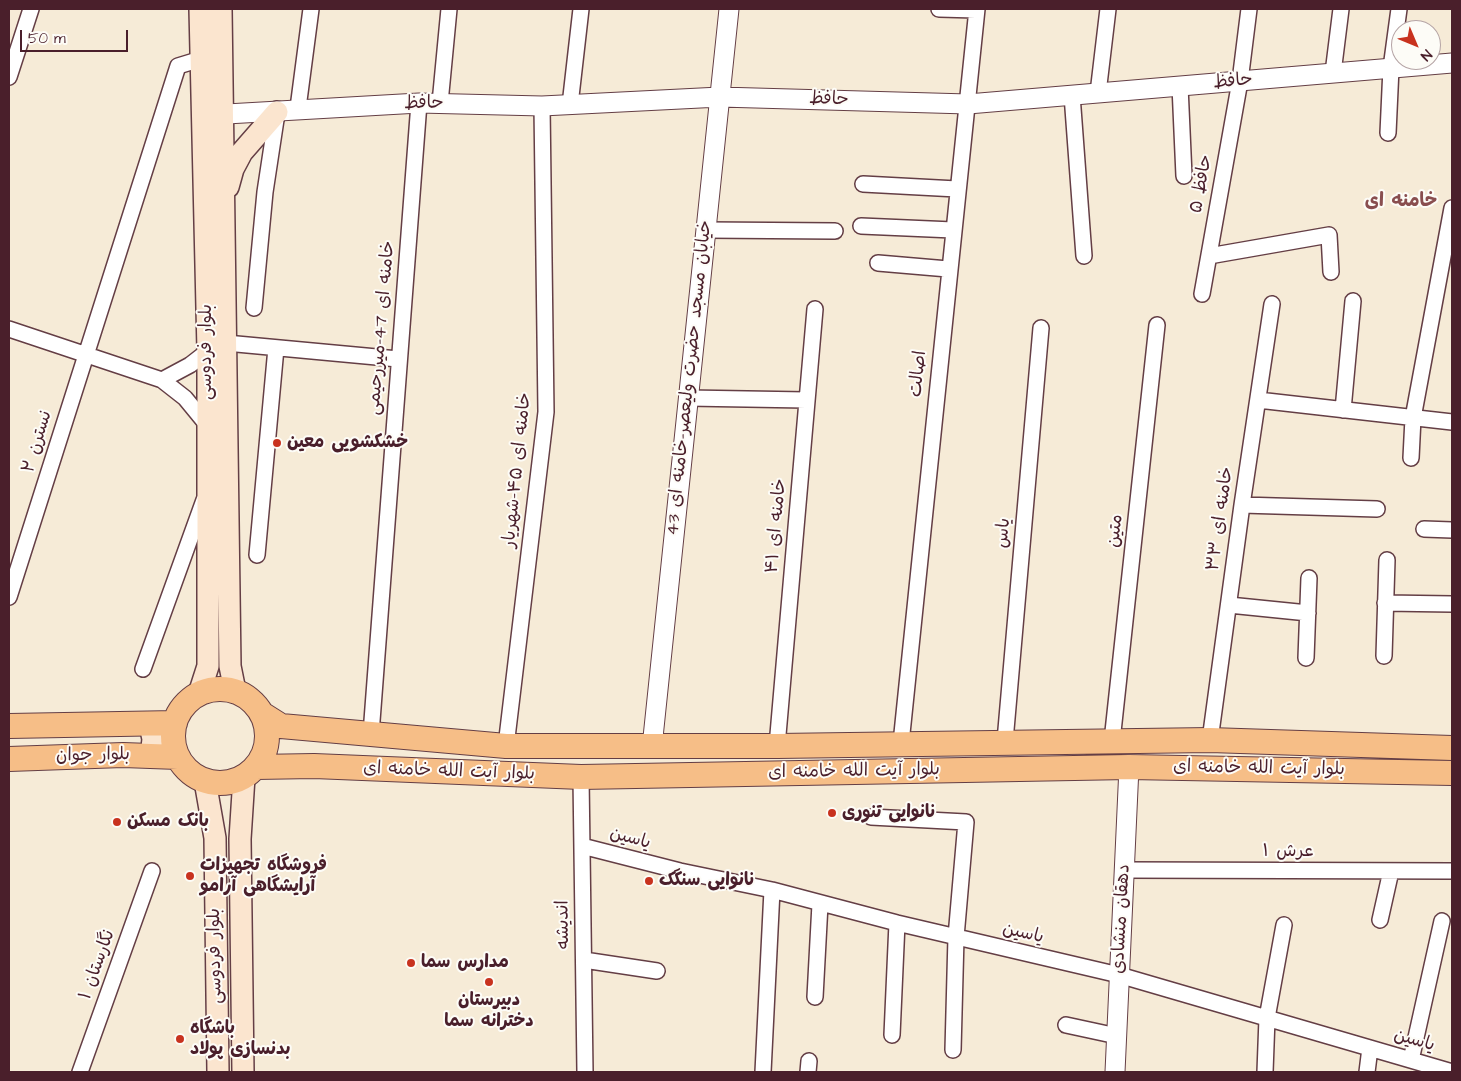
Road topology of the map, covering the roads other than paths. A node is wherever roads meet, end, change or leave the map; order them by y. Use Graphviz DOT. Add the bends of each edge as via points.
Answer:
graph roads {
  1 [pos="31,9"];
  2 [pos="200,9"];
  3 [pos="221,9"];
  4 [pos="312,9"];
  5 [pos="449,9"];
  6 [pos="581,9"];
  7 [pos="729,9"];
  8 [pos="938,9"];
  9 [pos="1108,9"];
  10 [pos="1249,9"];
  11 [pos="1341,9"];
  12 [pos="976,10"];
  13 [pos="201,59"];
  14 [pos="1391,68"];
  15 [pos="1333,73"];
  16 [pos="9,77"];
  17 [pos="1240,81"];
  18 [pos="1180,86"];
  19 [pos="1098,93"];
  20 [pos="1072,95"];
  21 [pos="720,97"];
  22 [pos="440,103"];
  23 [pos="419,104"];
  24 [pos="968,104"];
  25 [pos="570,105"];
  26 [pos="542,106"];
  27 [pos="298,108"];
  28 [pos="277,112"];
  29 [pos="213,115"];
  30 [pos="1388,133"];
  31 [pos="1184,176"];
  32 [pos="863,184"];
  33 [pos="957,189"];
  34 [pos="224,205"];
  35 [pos="1452,208"];
  36 [pos="861,226"];
  37 [pos="706,230"];
  38 [pos="952,230"];
  39 [pos="835,231"];
  40 [pos="1084,256"];
  41 [pos="1209,256"];
  42 [pos="878,263"];
  43 [pos="948,269"];
  44 [pos="1331,272"];
  45 [pos="1202,294"];
  46 [pos="1353,301"];
  47 [pos="1272,304"];
  48 [pos="254,308"];
  49 [pos="815,309"];
  50 [pos="1157,325"];
  51 [pos="1041,328"];
  52 [pos="9,329"];
  53 [pos="217,347"];
  54 [pos="276,348"];
  55 [pos="85,355"];
  56 [pos="398,359"];
  57 [pos="162,380"];
  58 [pos="688,398"];
  59 [pos="806,400"];
  60 [pos="1258,400"];
  61 [pos="1343,410"];
  62 [pos="1413,418"];
  63 [pos="1452,422"];
  64 [pos="208,426"];
  65 [pos="1411,458"];
  66 [pos="208,489"];
  67 [pos="1242,505"];
  68 [pos="1377,509"];
  69 [pos="1424,529"];
  70 [pos="1452,530"];
  71 [pos="257,555"];
  72 [pos="1387,560"];
  73 [pos="1309,578"];
  74 [pos="9,597"];
  75 [pos="1385,603"];
  76 [pos="1452,604"];
  77 [pos="1229,606"];
  78 [pos="1308,612"];
  79 [pos="1384,656"];
  80 [pos="1306,658"];
  81 [pos="143,669"];
  82 [pos="235,691"];
  83 [pos="199,694"];
  84 [pos="262,714"];
  85 [pos="145,723"];
  86 [pos="175,723"];
  87 [pos="9,726"];
  88 [pos="322,730"];
  89 [pos="371,734"];
  90 [pos="1112,740"];
  91 [pos="1210,740"];
  92 [pos="1004,741"];
  93 [pos="901,743"];
  94 [pos="506,746"];
  95 [pos="777,746"];
  96 [pos="652,747"];
  97 [pos="1452,748"];
  98 [pos="148,756"];
  99 [pos="178,757"];
  100 [pos="9,759"];
  101 [pos="314,766"];
  102 [pos="1129,767"];
  103 [pos="250,772"];
  104 [pos="1452,773"];
  105 [pos="581,777"];
  106 [pos="205,781"];
  107 [pos="871,817"];
  108 [pos="582,846"];
  109 [pos="1124,870"];
  110 [pos="152,871"];
  111 [pos="1391,871"];
  112 [pos="1452,871"];
  113 [pos="772,890"];
  114 [pos="820,904"];
  115 [pos="1380,920"];
  116 [pos="1442,920"];
  117 [pos="897,923"];
  118 [pos="1284,925"];
  119 [pos="956,937"];
  120 [pos="584,960"];
  121 [pos="657,971"];
  122 [pos="1120,975"];
  123 [pos="815,997"];
  124 [pos="1267,1018"];
  125 [pos="1066,1025"];
  126 [pos="892,1035"];
  127 [pos="1117,1036"];
  128 [pos="1370,1048"];
  129 [pos="953,1050"];
  130 [pos="1411,1060"];
  131 [pos="1432,1069"];
  132 [pos="80,1072"];
  133 [pos="218,1072"];
  134 [pos="243,1072"];
  135 [pos="585,1072"];
  136 [pos="763,1072"];
  137 [pos="1115,1072"];
  138 [pos="1265,1072"];
  139 [pos="1367,1072"];
  140 [pos="1452,1072"];
  1 -- 16 [label="street"];
  2 -- 13 [label="main road, بلوار فردوسی"];
  3 -- 29 [label="main road, بلوار فردوسی"];
  4 -- 27 [label="street"];
  5 -- 22 [label="street"];
  6 -- 25 [label="street"];
  7 -- 21 [label="street, خیابان مسجد حضرت ولیعصر-خامنه ای 43"];
  8 -- 12 [label="street"];
  9 -- 19 [label="street"];
  10 -- 17 [label="street, حافظ ۵"];
  11 -- 15 [label="street"];
  12 -- 24 [label="street, اصالت"];
  13 -- 29 [label="main road, بلوار فردوسی"];
  13 -- 55 [label="street, نسترن ۲" via="178,66"];
  14 -- 15 [label="street, حافظ"];
  14 -- 30 [label="street"];
  15 -- 17 [label="street, حافظ"];
  17 -- 18 [label="street, حافظ"];
  17 -- 41 [label="street, حافظ ۵"];
  18 -- 19 [label="street, حافظ"];
  18 -- 31 [label="street"];
  19 -- 20 [label="street, حافظ"];
  20 -- 24 [label="street, حافظ"];
  20 -- 40 [label="street"];
  21 -- 24 [label="street, حافظ"];
  21 -- 25 [label="street, حافظ"];
  21 -- 37 [label="street, خیابان مسجد حضرت ولیعصر-خامنه ای 43"];
  22 -- 23 [label="street, حافظ"];
  22 -- 26 [label="street, حافظ"];
  23 -- 27 [label="street, حافظ"];
  23 -- 56 [label="street, خامنه ای 47-میررحیمی"];
  24 -- 33 [label="street, اصالت"];
  25 -- 26 [label="street, حافظ"];
  26 -- 94 [label="street, خامنه ای ۴۵-شهریار" via="546,412"];
  27 -- 28 [label="street, حافظ"];
  28 -- 29 [label="street, حافظ"];
  28 -- 34 [label="main road" via="242,152 233,170"];
  28 -- 48 [label="street" via="265,192"];
  29 -- 34 [label="main road, بلوار فردوسی"];
  29 -- 53 [label="main road, بلوار فردوسی"];
  32 -- 33 [label="street"];
  33 -- 38 [label="street, اصالت"];
  34 -- 53 [label="main road, بلوار فردوسی"];
  35 -- 62 [label="street"];
  36 -- 38 [label="street"];
  37 -- 39 [label="street"];
  37 -- 58 [label="street, خیابان مسجد حضرت ولیعصر-خامنه ای 43"];
  38 -- 43 [label="street, اصالت"];
  41 -- 44 [label="street" via="1329,235"];
  41 -- 45 [label="street, حافظ ۵"];
  42 -- 43 [label="street"];
  43 -- 93 [label="street, اصالت"];
  46 -- 61 [label="street"];
  47 -- 60 [label="street, خامنه ای ۳۳"];
  49 -- 59 [label="street, خامنه ای ۴۱"];
  50 -- 90 [label="street, متین"];
  51 -- 92 [label="street, یاس"];
  52 -- 55 [label="street"];
  53 -- 54 [label="street"];
  53 -- 57 [label="street"];
  53 -- 64 [label="main road, بلوار فردوسی"];
  53 -- 82 [label="main road, بلوار فردوسی" via="230,666"];
  54 -- 56 [label="street"];
  54 -- 71 [label="street"];
  55 -- 57 [label="street"];
  55 -- 74 [label="street, نسترن ۲"];
  56 -- 89 [label="street, خامنه ای 47-میررحیمی"];
  57 -- 64 [label="street" via="185,398"];
  58 -- 59 [label="street"];
  58 -- 96 [label="street, خیابان مسجد حضرت ولیعصر-خامنه ای 43"];
  59 -- 95 [label="street, خامنه ای ۴۱"];
  60 -- 61 [label="street"];
  60 -- 67 [label="street, خامنه ای ۳۳"];
  61 -- 62 [label="street"];
  62 -- 63 [label="street"];
  62 -- 65 [label="street"];
  64 -- 66 [label="main road, بلوار فردوسی"];
  66 -- 81 [label="street"];
  66 -- 83 [label="main road, بلوار فردوسی" via="208,666"];
  67 -- 68 [label="street"];
  67 -- 77 [label="street, خامنه ای ۳۳"];
  69 -- 70 [label="street"];
  72 -- 75 [label="street"];
  73 -- 78 [label="street"];
  75 -- 76 [label="street"];
  75 -- 79 [label="street"];
  77 -- 78 [label="street"];
  77 -- 91 [label="street, خامنه ای ۳۳"];
  78 -- 80 [label="street"];
  82 -- 83 [label="main road" via="217,689"];
  82 -- 84 [label="main road" via="251,700"];
  83 -- 86 [label="main road" via="187,703"];
  84 -- 88 [label="main road, بلوار آیت الله خامنه ای" via="281,726"];
  84 -- 103 [label="main road" via="267,742 265,751"];
  85 -- 86 [label="main road, بلوار جوان"];
  85 -- 87 [label="main road, بلوار جوان"];
  85 -- 98 [label="main road" via="154,739"];
  86 -- 99 [label="main road" via="173,740"];
  88 -- 89 [label="main road, بلوار آیت الله خامنه ای"];
  88 -- 101 [label="main road" via="312,732 306,741"];
  89 -- 94 [label="main road, بلوار آیت الله خامنه ای"];
  90 -- 91 [label="main road, بلوار آیت الله خامنه ای"];
  90 -- 92 [label="main road, بلوار آیت الله خامنه ای"];
  91 -- 97 [label="main road, بلوار آیت الله خامنه ای"];
  92 -- 93 [label="main road, بلوار آیت الله خامنه ای"];
  93 -- 95 [label="main road, بلوار آیت الله خامنه ای"];
  94 -- 96 [label="main road, بلوار آیت الله خامنه ای"];
  95 -- 96 [label="main road, بلوار آیت الله خامنه ای"];
  98 -- 99 [label="main road, بلوار جوان"];
  98 -- 100 [label="main road, بلوار جوان"];
  99 -- 106 [label="main road" via="189,772"];
  101 -- 103 [label="main road, بلوار آیت الله خامنه ای"];
  101 -- 105 [label="main road, بلوار آیت الله خامنه ای"];
  102 -- 104 [label="main road, بلوار آیت الله خامنه ای"];
  102 -- 105 [label="main road, بلوار آیت الله خامنه ای"];
  102 -- 109 [label="street, دهقان منشادی"];
  103 -- 106 [label="main road" via="221,784"];
  103 -- 134 [label="main road, بلوار فردوسی" via="240,839"];
  105 -- 108 [label="street, اندیشه"];
  106 -- 133 [label="main road, بلوار فردوسی" via="215,838"];
  107 -- 119 [label="street" via="966,822"];
  108 -- 113 [label="street, یاسین"];
  108 -- 120 [label="street, اندیشه"];
  109 -- 111 [label="street, عرش ۱"];
  109 -- 122 [label="street, دهقان منشادی"];
  110 -- 132 [label="street, نگارستان ۱"];
  111 -- 112 [label="street, عرش ۱"];
  111 -- 115 [label="street"];
  113 -- 114 [label="street, یاسین"];
  113 -- 136 [label="street"];
  114 -- 117 [label="street, یاسین"];
  114 -- 123 [label="street"];
  116 -- 130 [label="street"];
  117 -- 119 [label="street, یاسین"];
  117 -- 126 [label="street"];
  118 -- 124 [label="street"];
  119 -- 122 [label="street, یاسین"];
  119 -- 129 [label="street"];
  120 -- 121 [label="street"];
  120 -- 135 [label="street, اندیشه"];
  122 -- 124 [label="street, یاسین"];
  122 -- 127 [label="street, دهقان منشادی"];
  124 -- 128 [label="street, یاسین"];
  124 -- 138 [label="street"];
  125 -- 127 [label="street"];
  127 -- 137 [label="street, دهقان منشادی"];
  128 -- 130 [label="street, یاسین"];
  128 -- 139 [label="street"];
  130 -- 131 [label="street, یاسین"];
  131 -- 140 [label="street, یاسین"];
}
